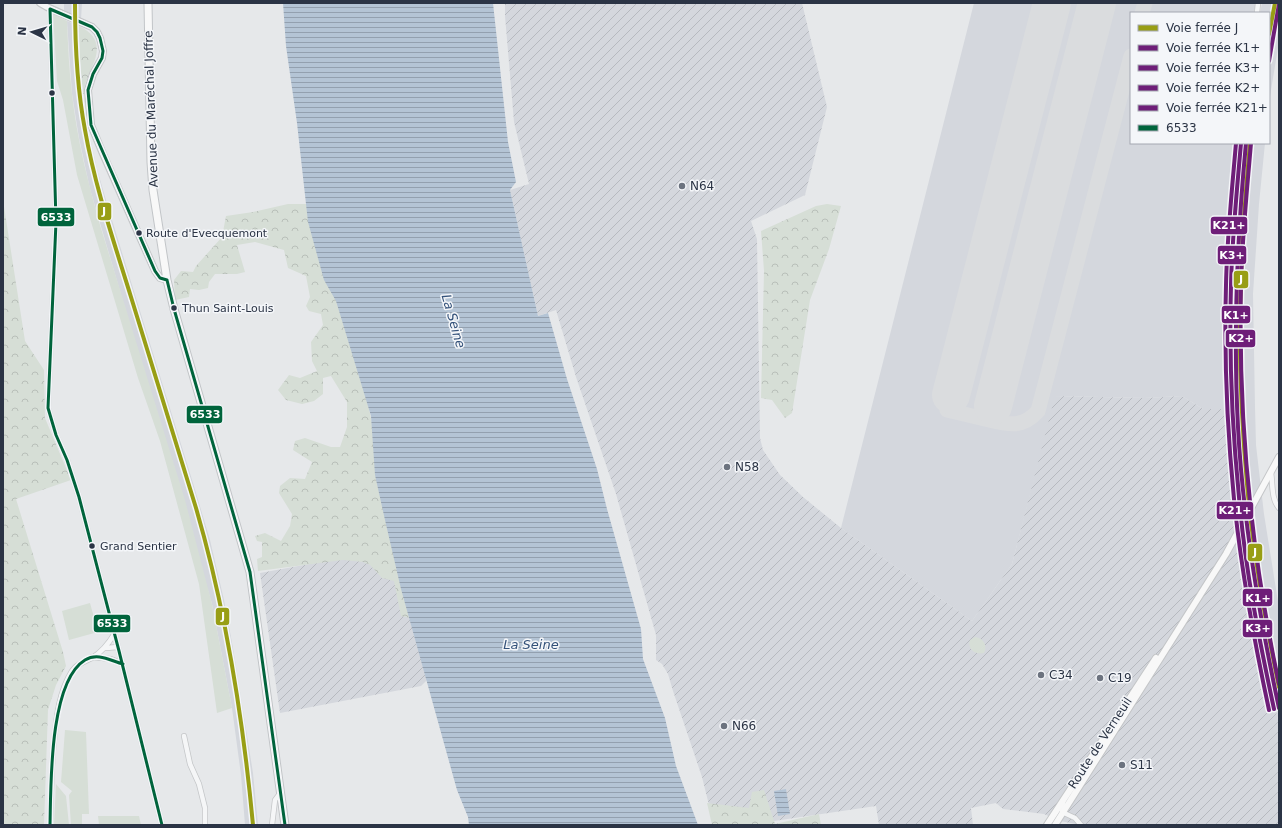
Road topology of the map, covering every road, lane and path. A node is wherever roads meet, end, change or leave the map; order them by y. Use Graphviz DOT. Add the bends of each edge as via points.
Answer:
graph roads {
  1 [pos="40,3"];
  2 [pos="148,3"];
  3 [pos="50,9"];
  4 [pos="1238,144"];
  5 [pos="167,280"];
  6 [pos="1231,406"];
  7 [pos="1279,457"];
  8 [pos="1271,473"];
  9 [pos="1279,508"];
  10 [pos="1194,603"];
  11 [pos="114,633"];
  12 [pos="106,648"];
  13 [pos="119,649"];
  14 [pos="92,658"];
  15 [pos="111,659"];
  16 [pos="122,664"];
  17 [pos="184,736"];
  18 [pos="281,795"];
  19 [pos="1063,800"];
  20 [pos="1062,812"];
  21 [pos="50,825"];
  22 [pos="162,825"];
  23 [pos="205,825"];
  24 [pos="272,825"];
  25 [pos="285,825"];
  26 [pos="1047,825"];
  27 [pos="1054,825"];
  28 [pos="1081,825"];
  1 -- 3 [label="street"];
  2 -- 5 [label="main road, Avenue du Maréchal Joffre" via="151,162"];
  3 -- 5 [label="street" via="92,27 103,45 102,58 88,90 93,130 155,270 160,278"];
  3 -- 11 [label="street" via="56,222 48,408 79,497"];
  4 -- 6 [label="street" via="1228,295"];
  5 -- 18 [label="main road, Avenue du Maréchal Joffre" via="251,578"];
  7 -- 8 [label="main road, Route de Verneuil"];
  8 -- 9 [label="street" via="1273,495"];
  8 -- 10 [label="main road, Route de Verneuil" via="1236,538"];
  10 -- 19 [label="main road, Route de Verneuil"];
  10 -- 20 [label="main road, Route de Verneuil"];
  11 -- 12 [label="street"];
  11 -- 13 [label="street"];
  12 -- 13 [label="street"];
  12 -- 14 [label="street"];
  13 -- 15 [label="street"];
  13 -- 16 [label="street"];
  14 -- 15 [label="street"];
  14 -- 21 [label="street" via="80,663 72,672 59,706 52,769"];
  15 -- 16 [label="street"];
  16 -- 22 [label="street"];
  17 -- 23 [label="street" via="190,764 199,784 205,808"];
  18 -- 24 [label="street" via="275,800"];
  18 -- 25 [label="main road, Avenue du Maréchal Joffre"];
  19 -- 20 [label="street"];
  19 -- 26 [label="main road, Route de Verneuil"];
  20 -- 27 [label="main road, Route de Verneuil"];
  20 -- 28 [label="street" via="1075,818"];
}
